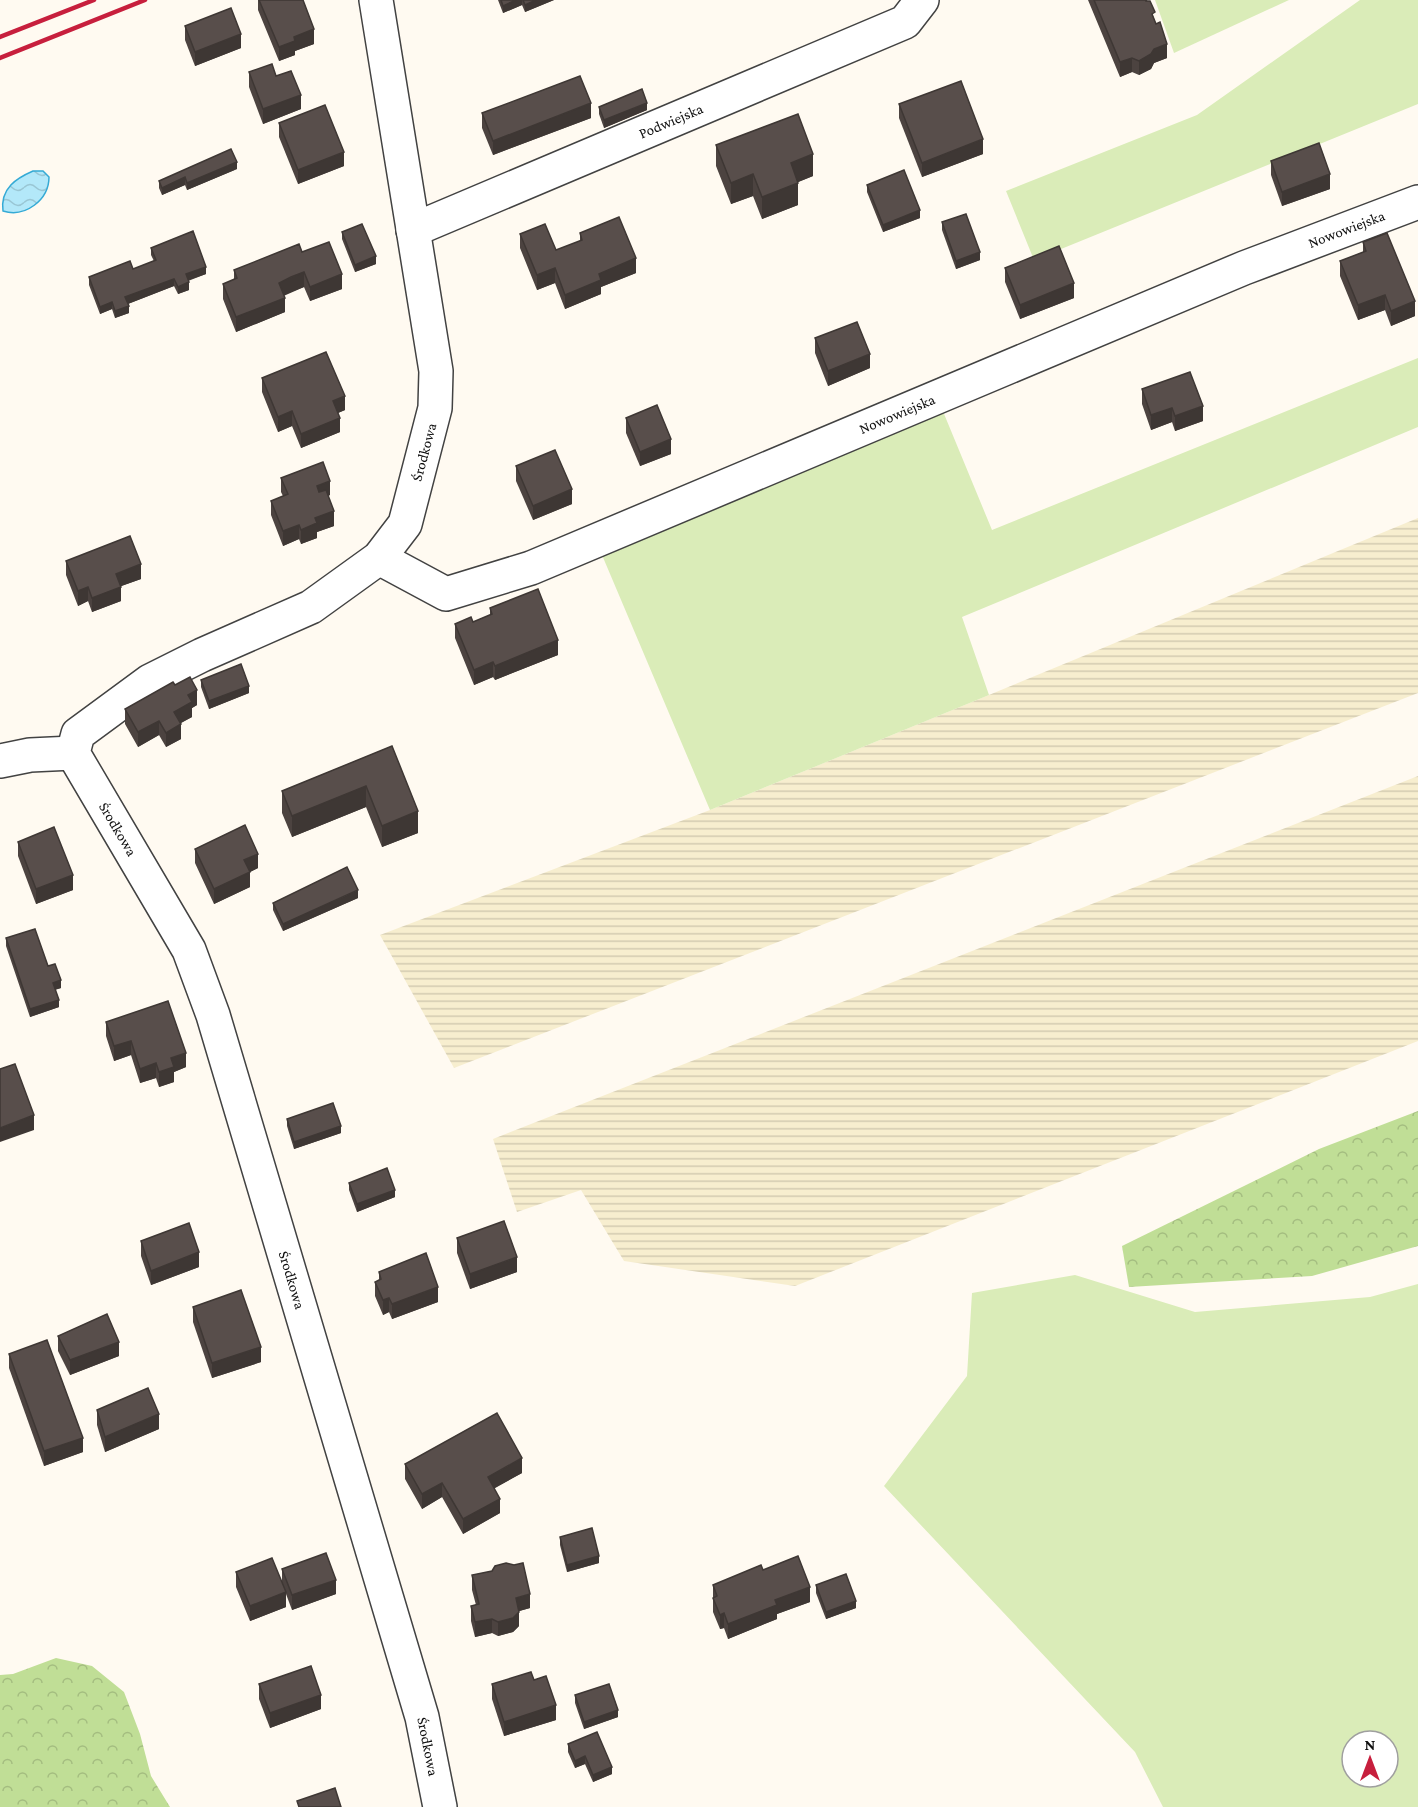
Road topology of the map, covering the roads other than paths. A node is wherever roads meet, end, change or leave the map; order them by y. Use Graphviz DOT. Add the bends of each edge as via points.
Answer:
graph roads {
  1 [pos="376,0"];
  2 [pos="922,0"];
  3 [pos="1418,202"];
  4 [pos="413,230"];
  5 [pos="379,558"];
  6 [pos="73,753"];
  7 [pos="0,761"];
  8 [pos="440,1807"];
  1 -- 4 [label="street, Środkowa"];
  2 -- 4 [label="street, Podwiejska" via="905,22"];
  3 -- 5 [label="street, Nowowiejska" via="1245,268 531,568 446,594"];
  4 -- 5 [label="street, Środkowa" via="436,371 435,408 405,524"];
  5 -- 6 [label="street, Środkowa" via="311,607 150,681 78,734"];
  6 -- 7 [label="street"];
  6 -- 8 [label="street, Środkowa" via="189,950 213,1015 422,1717"];
}
